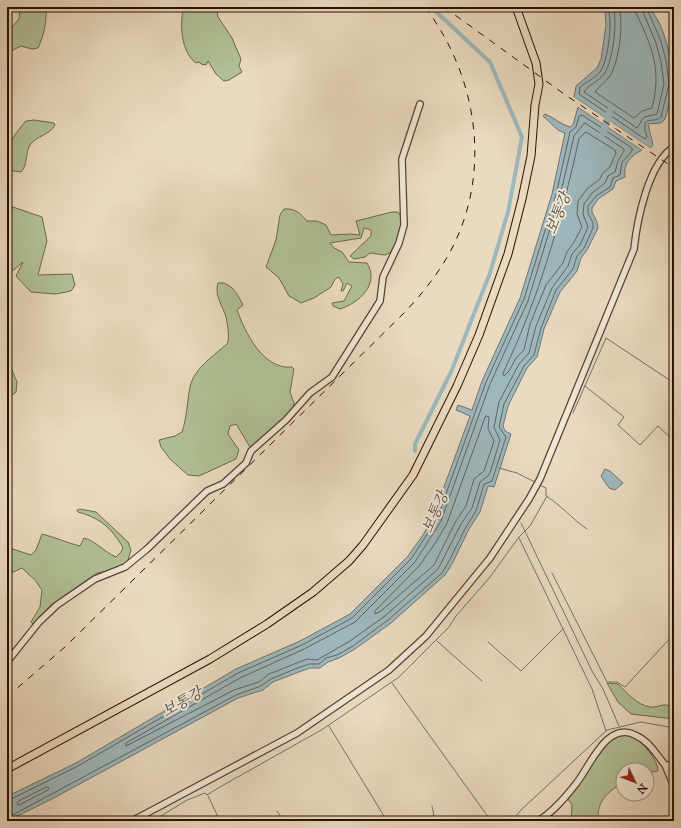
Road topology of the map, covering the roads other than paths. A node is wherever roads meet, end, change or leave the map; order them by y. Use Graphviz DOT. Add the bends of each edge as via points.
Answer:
graph roads {
  1 [pos="516,7"];
  2 [pos="672,7"];
  3 [pos="674,12"];
  4 [pos="420,104"];
  5 [pos="674,147"];
  6 [pos="7,662"];
  7 [pos="665,765"];
  8 [pos="674,765"];
  9 [pos="7,770"];
  10 [pos="674,786"];
  11 [pos="132,821"];
  12 [pos="538,821"];
  1 -- 9 [label="main road" via="536,63 539,84 531,156 522,199 508,254 479,335 413,475 363,545 349,561 312,592 210,659"];
  2 -- 3 [label="street"];
  4 -- 6 [label="street" via="402,159 402,235 382,277 380,301 332,377 310,393 286,420 251,451 246,462 223,484 207,491 125,567 96,579 57,605 39,622"];
  5 -- 11 [label="street" via="665,153 658,164 636,225 634,249 540,479 530,499 494,552 446,615 406,656 297,733"];
  7 -- 8 [label="street"];
  7 -- 10 [label="street"];
  7 -- 12 [label="street" via="652,748 636,735 626,732 617,734 597,751 576,784 550,814"];
}
